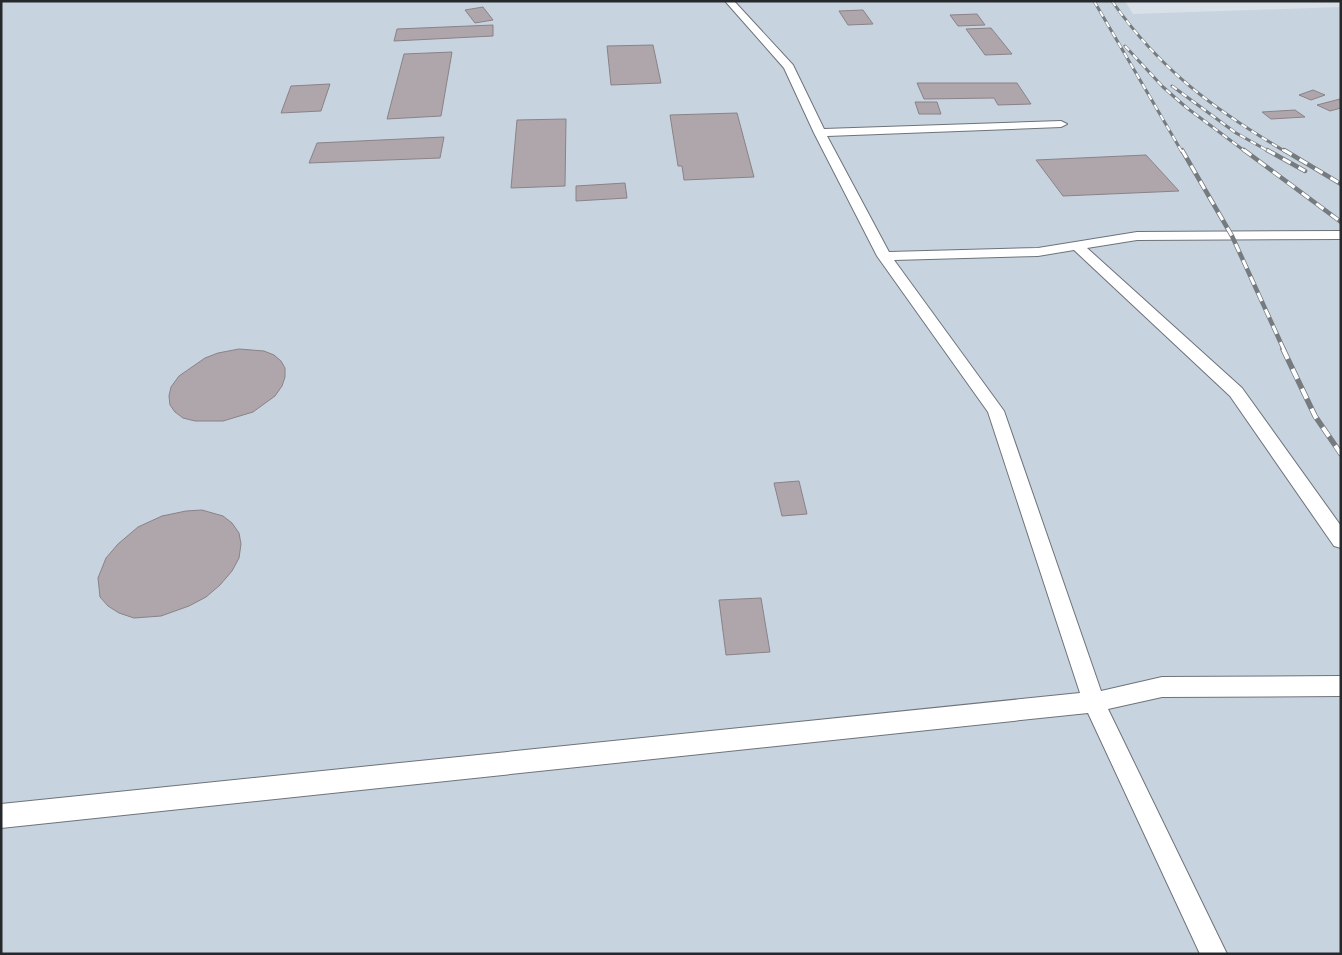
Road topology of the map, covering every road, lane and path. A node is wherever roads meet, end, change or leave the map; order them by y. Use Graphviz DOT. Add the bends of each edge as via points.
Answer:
graph roads {
  1 [pos="729,1"];
  2 [pos="1061,124"];
  3 [pos="820,133"];
  4 [pos="1341,234"];
  5 [pos="1077,246"];
  6 [pos="884,256"];
  7 [pos="1341,541"];
  8 [pos="1341,686"];
  9 [pos="1094,702"];
  10 [pos="1,816"];
  11 [pos="1214,954"];
  1 -- 3 [label="lane" via="789,67"];
  2 -- 3 [label="lane"];
  3 -- 6 [label="lane"];
  4 -- 5 [label="lane" via="1137,236"];
  5 -- 6 [label="lane" via="1038,252"];
  5 -- 7 [label="lane" via="1236,392"];
  6 -- 9 [label="lane" via="996,411"];
  8 -- 9 [label="lane" via="1162,687"];
  9 -- 10 [label="lane"];
  9 -- 11 [label="lane"];
}
